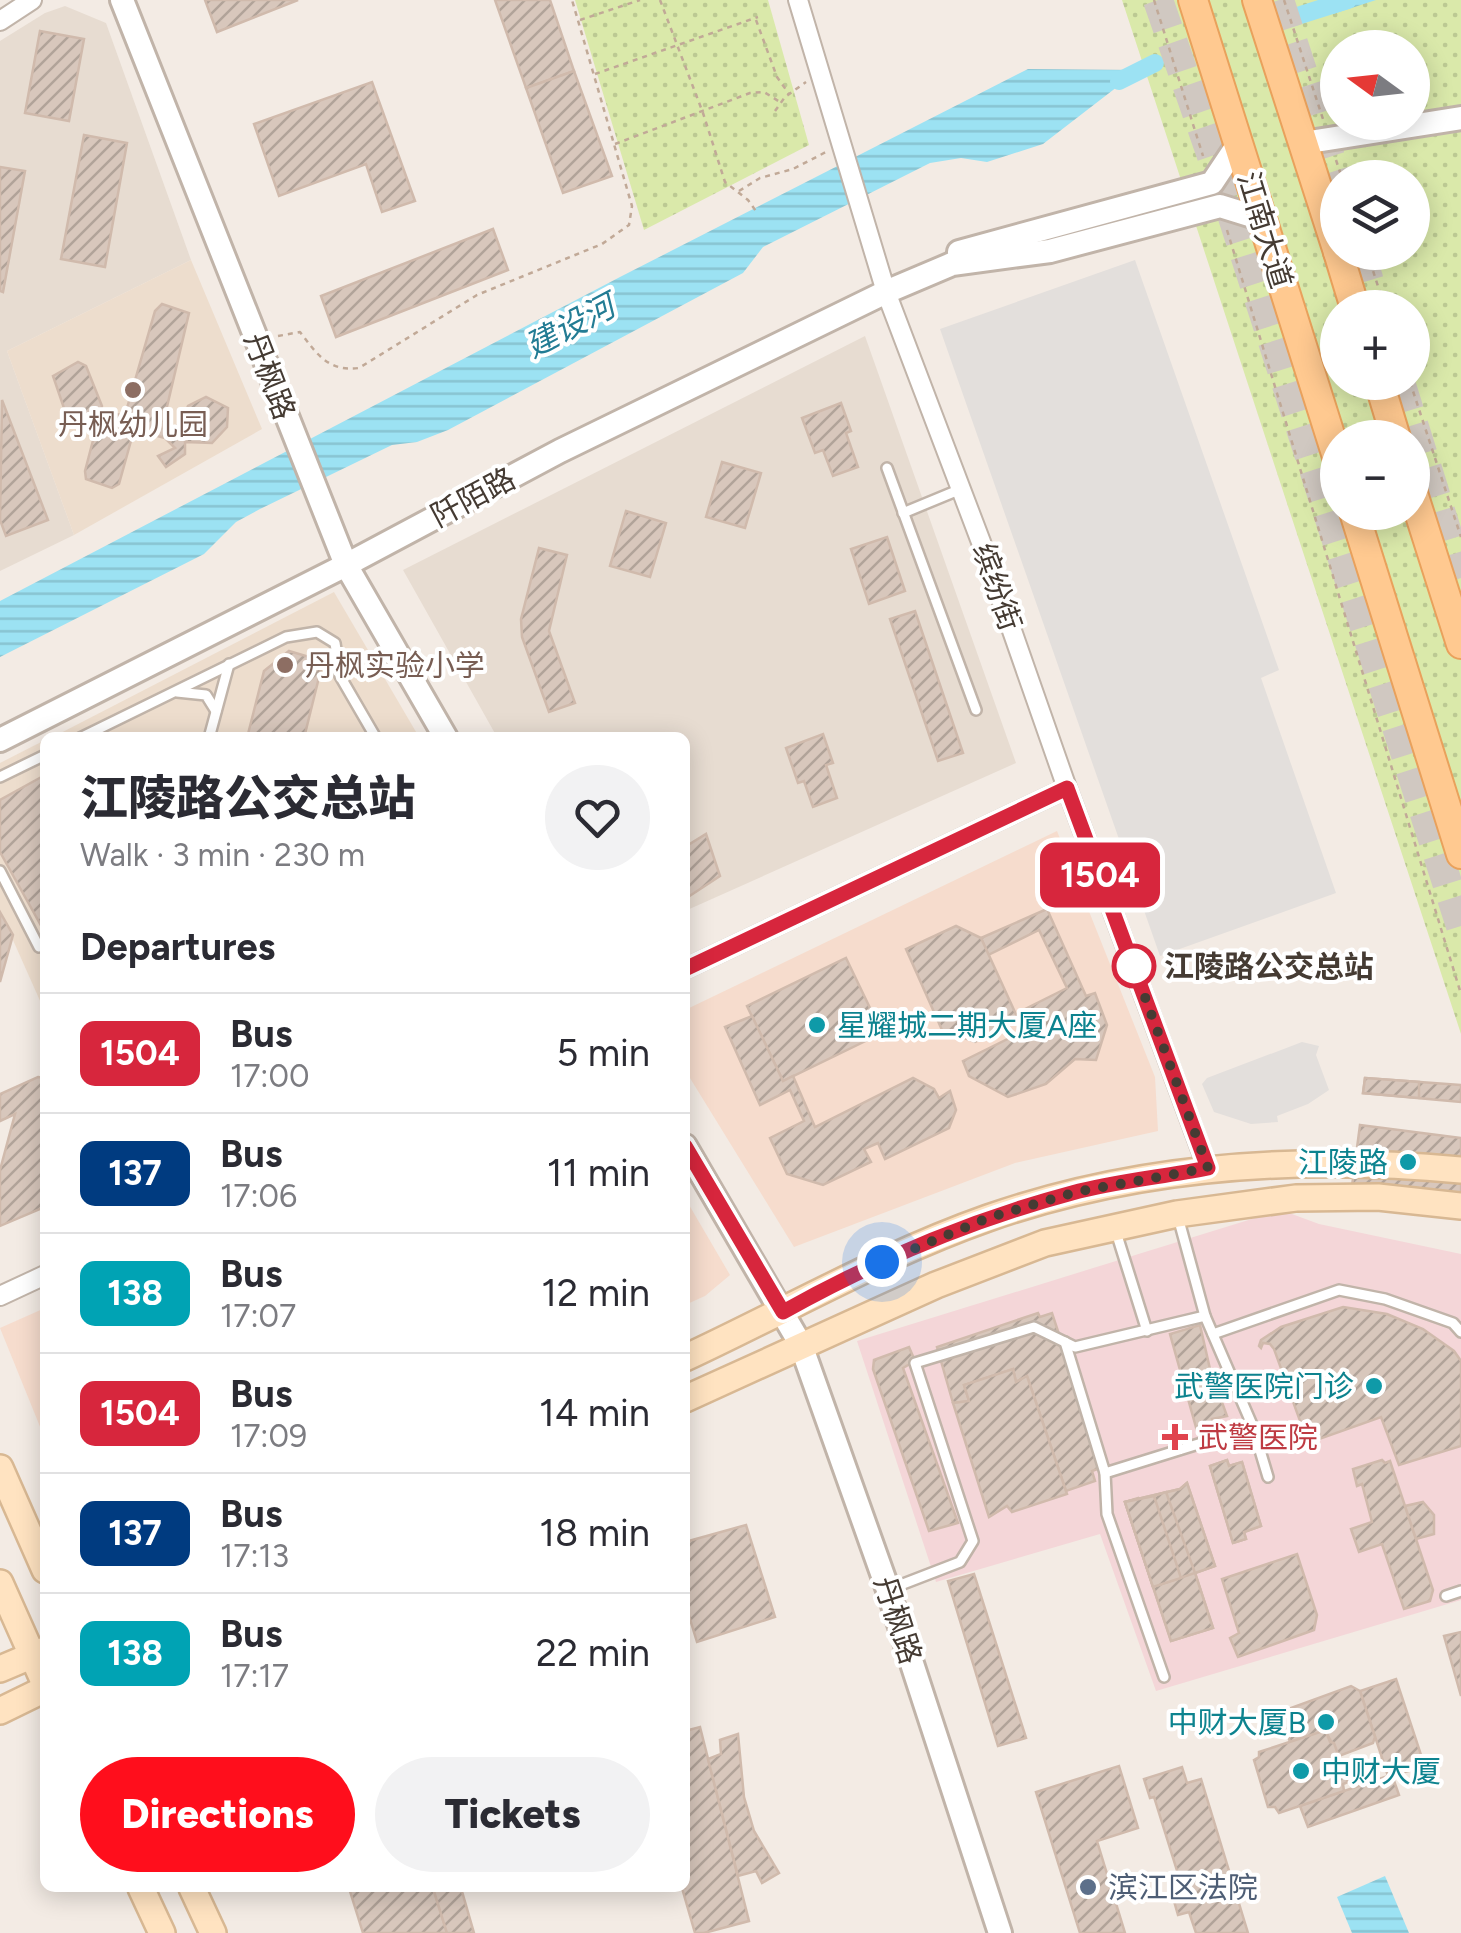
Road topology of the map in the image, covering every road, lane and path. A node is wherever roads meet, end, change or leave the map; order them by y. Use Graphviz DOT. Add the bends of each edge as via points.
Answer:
graph roads {
  1 [pos="32,0"];
  2 [pos="122,0"];
  3 [pos="572,0"];
  4 [pos="640,0"];
  5 [pos="660,0"];
  6 [pos="798,0"];
  7 [pos="1154,0"];
  8 [pos="1193,0"];
  9 [pos="1258,0"];
  10 [pos="1284,0"];
  11 [pos="578,20"];
  12 [pos="0,21"];
  13 [pos="679,46"];
  14 [pos="595,74"];
  15 [pos="807,80"];
  16 [pos="789,94"];
  17 [pos="780,102"];
  18 [pos="775,112"];
  19 [pos="704,113"];
  20 [pos="1461,118"];
  21 [pos="1316,141"];
  22 [pos="616,144"];
  23 [pos="1238,144"];
  24 [pos="835,153"];
  25 [pos="1329,160"];
  26 [pos="1320,161"];
  27 [pos="739,192"];
  28 [pos="1216,195"];
  29 [pos="758,214"];
  30 [pos="1262,219"];
  31 [pos="886,292"];
  32 [pos="256,341"];
  33 [pos="1416,400"];
  34 [pos="1325,420"];
  35 [pos="887,468"];
  36 [pos="961,489"];
  37 [pos="903,514"];
  38 [pos="1360,530"];
  39 [pos="1425,530"];
  40 [pos="1461,536"];
  41 [pos="346,565"];
  42 [pos="1461,644"];
  43 [pos="229,664"];
  44 [pos="174,692"];
  45 [pos="976,710"];
  46 [pos="216,712"];
  47 [pos="92,732"];
  48 [pos="210,732"];
  49 [pos="373,732"];
  50 [pos="443,732"];
  51 [pos="0,740"];
  52 [pos="40,757"];
  53 [pos="0,777"];
  54 [pos="1067,788"];
  55 [pos="1461,854"];
  56 [pos="0,871"];
  57 [pos="40,941"];
  58 [pos="690,967"];
  59 [pos="1461,994"];
  60 [pos="690,1154"];
  61 [pos="1208,1168"];
  62 [pos="1461,1170"];
  63 [pos="1461,1206"];
  64 [pos="1177,1214"];
  65 [pos="1116,1229"];
  66 [pos="40,1277"];
  67 [pos="0,1296"];
  68 [pos="783,1312"];
  69 [pos="1204,1316"];
  70 [pos="1147,1331"];
  71 [pos="1461,1332"];
  72 [pos="1213,1334"];
  73 [pos="1065,1342"];
  74 [pos="801,1345"];
  75 [pos="690,1356"];
  76 [pos="690,1397"];
  77 [pos="1254,1427"];
  78 [pos="0,1468"];
  79 [pos="1104,1473"];
  80 [pos="1268,1477"];
  81 [pos="40,1559"];
  82 [pos="0,1583"];
  83 [pos="888,1590"];
  84 [pos="1461,1590"];
  85 [pos="1446,1596"];
  86 [pos="38,1652"];
  87 [pos="0,1669"];
  88 [pos="1164,1677"];
  89 [pos="40,1689"];
  90 [pos="0,1711"];
  91 [pos="143,1892"];
  92 [pos="194,1892"];
  93 [pos="162,1933"];
  94 [pos="213,1933"];
  95 [pos="1000,1933"];
  1 -- 12 [label="street"];
  2 -- 32 [label="street, 丹枫路"];
  3 -- 11 [label="path"];
  4 -- 11 [label="path"];
  5 -- 13 [label="path"];
  6 -- 24 [label="street, 缤纷街"];
  7 -- 28 [label="path"];
  8 -- 23 [label="main road, 江南大道"];
  9 -- 21 [label="main road, 江南大道"];
  10 -- 21 [label="path"];
  11 -- 14 [label="path"];
  13 -- 14 [label="path"];
  13 -- 16 [label="path" via="757,18"];
  13 -- 19 [label="path"];
  14 -- 22 [label="path"];
  15 -- 16 [label="path"];
  16 -- 17 [label="path"];
  17 -- 18 [label="path"];
  17 -- 19 [label="path" via="756,92"];
  19 -- 22 [label="path"];
  19 -- 27 [label="path" via="725,182"];
  20 -- 21 [label="street"];
  21 -- 25 [label="path"];
  21 -- 26 [label="main road, 江南大道"];
  22 -- 32 [label="path" via="632,206 629,224 602,244 477,296 359,368 342,370 320,357 300,332"];
  23 -- 28 [label="street"];
  23 -- 30 [label="main road, 江南大道"];
  24 -- 27 [label="path" via="760,178"];
  24 -- 31 [label="street, 缤纷街"];
  27 -- 29 [label="path"];
  28 -- 30 [label="street"];
  28 -- 31 [label="street, 阡陌路" via="1050,251 952,264"];
  28 -- 59 [label="path"];
  30 -- 34 [label="main road, 江南大道"];
  31 -- 36 [label="street, 缤纷街"];
  31 -- 41 [label="street, 阡陌路" via="560,451"];
  32 -- 41 [label="street, 丹枫路"];
  33 -- 40 [label="path"];
  35 -- 37 [label="lane"];
  36 -- 37 [label="lane"];
  36 -- 54 [label="street, 缤纷街"];
  37 -- 45 [label="lane"];
  38 -- 55 [label="main road"];
  39 -- 42 [label="main road"];
  41 -- 50 [label="street, 丹枫路"];
  41 -- 51 [label="street, 阡陌路"];
  43 -- 44 [label="lane"];
  43 -- 46 [label="lane"];
  43 -- 49 [label="lane" via="286,637 317,632 335,643 340,676"];
  44 -- 46 [label="lane" via="206,694"];
  44 -- 47 [label="lane"];
  46 -- 48 [label="lane"];
  52 -- 53 [label="lane"];
  54 -- 58 [label="street"];
  54 -- 61 [label="street, 缤纷街"];
  56 -- 57 [label="lane"];
  60 -- 68 [label="street, 丹枫路"];
  61 -- 62 [label="main road" via="1389,1163"];
  61 -- 68 [label="main road" via="1076,1192 988,1218 847,1276"];
  63 -- 64 [label="main road" via="1296,1198"];
  64 -- 65 [label="main road"];
  64 -- 69 [label="lane"];
  65 -- 70 [label="lane"];
  65 -- 74 [label="main road" via="1045,1242"];
  66 -- 67 [label="street"];
  68 -- 74 [label="street, 丹枫路"];
  68 -- 75 [label="main road"];
  69 -- 70 [label="lane"];
  69 -- 72 [label="lane"];
  70 -- 73 [label="lane" via="1075,1347"];
  71 -- 72 [label="lane" via="1384,1299 1339,1290"];
  72 -- 77 [label="lane"];
  73 -- 79 [label="lane"];
  73 -- 83 [label="lane" via="1034,1327 916,1363 973,1541 960,1562"];
  74 -- 76 [label="main road"];
  74 -- 83 [label="street, 丹枫路"];
  77 -- 79 [label="lane"];
  77 -- 80 [label="lane"];
  78 -- 81 [label="main road"];
  79 -- 88 [label="lane" via="1107,1514"];
  82 -- 86 [label="main road"];
  83 -- 95 [label="street, 丹枫路"];
  84 -- 85 [label="lane"];
  86 -- 87 [label="main road"];
  89 -- 90 [label="main road"];
  91 -- 93 [label="main road"];
  92 -- 94 [label="main road"];
}
